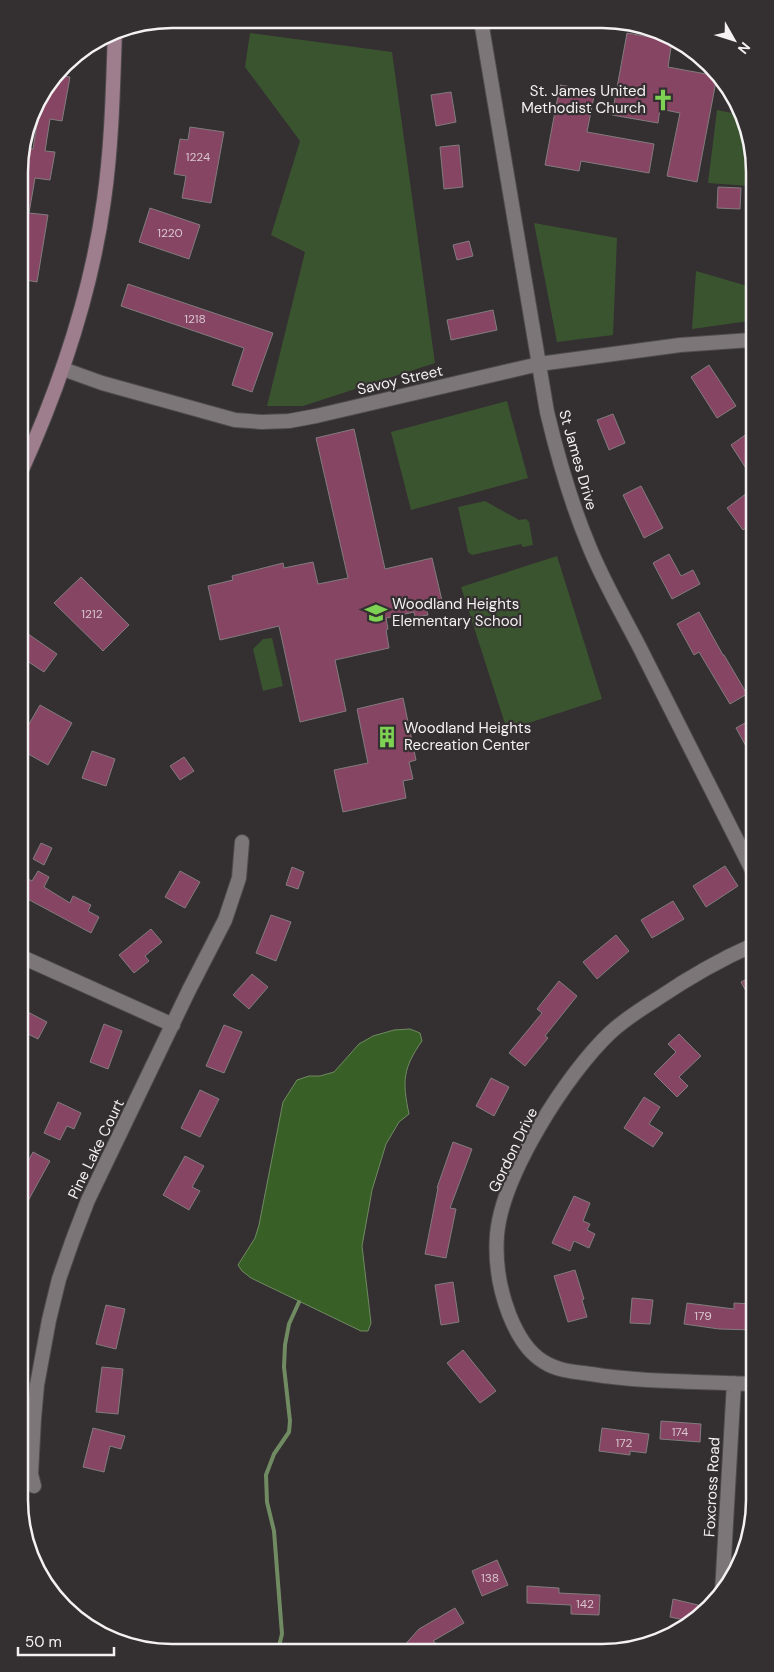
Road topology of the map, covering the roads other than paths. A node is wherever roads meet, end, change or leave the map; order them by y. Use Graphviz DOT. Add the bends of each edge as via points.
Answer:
graph roads {
  1 [pos="482,28"];
  2 [pos="115,39"];
  3 [pos="746,340"];
  4 [pos="539,364"];
  5 [pos="63,368"];
  6 [pos="28,457"];
  7 [pos="242,842"];
  8 [pos="746,858"];
  9 [pos="746,948"];
  10 [pos="28,960"];
  11 [pos="173,1025"];
  12 [pos="734,1383"];
  13 [pos="746,1384"];
  14 [pos="34,1486"];
  15 [pos="723,1580"];
  1 -- 4 [label="street, St James Drive"];
  2 -- 5 [label="main road" via="105,199 86,293"];
  3 -- 4 [label="street, Savoy Street" via="680,345"];
  4 -- 5 [label="street, Savoy Street" via="316,416 262,422 235,420 198,410 102,383"];
  4 -- 8 [label="street, St James Drive" via="558,458 589,548"];
  5 -- 6 [label="main road"];
  7 -- 11 [label="street, Pine Lake Court" via="239,878 225,920"];
  9 -- 12 [label="street, Gordon Drive" via="697,972 628,1017 596,1046 561,1092 525,1154 504,1202 496,1259 499,1283 514,1325 527,1347 544,1362 565,1370 607,1377"];
  10 -- 11 [label="street"];
  11 -- 14 [label="street, Pine Lake Court" via="88,1200 59,1279 37,1385"];
  12 -- 13 [label="street, Gordon Drive"];
  12 -- 15 [label="street, Foxcross Road"];
}
